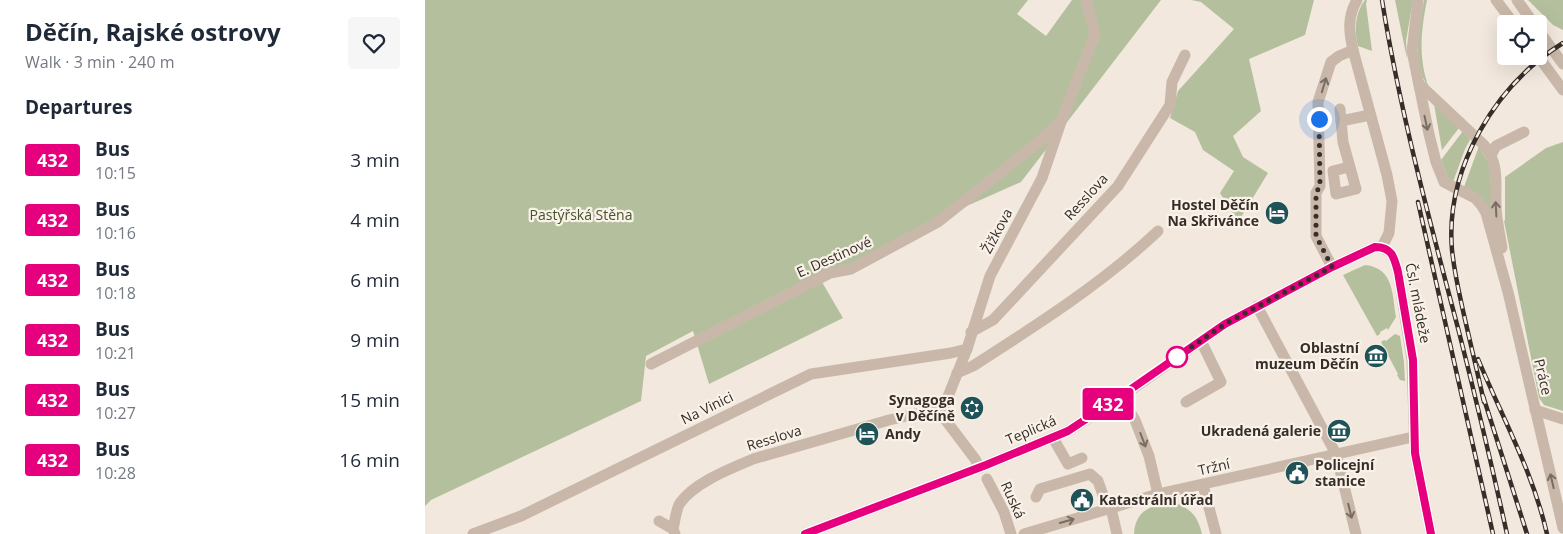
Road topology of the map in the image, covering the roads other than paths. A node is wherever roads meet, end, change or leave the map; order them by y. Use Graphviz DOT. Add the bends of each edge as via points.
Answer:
graph roads {
  1 [pos="1086,0"];
  2 [pos="1357,0"];
  3 [pos="1418,0"];
  4 [pos="1496,0"];
  5 [pos="1517,0"];
  6 [pos="1507,15"];
  7 [pos="1528,15"];
  8 [pos="1547,42"];
  9 [pos="1353,50"];
  10 [pos="1185,55"];
  11 [pos="1563,64"];
  12 [pos="1545,65"];
  13 [pos="1419,84"];
  14 [pos="1563,90"];
  15 [pos="1340,109"];
  16 [pos="1370,115"];
  17 [pos="1062,118"];
  18 [pos="1341,121"];
  19 [pos="1525,132"];
  20 [pos="1490,149"];
  21 [pos="1349,167"];
  22 [pos="1159,231"];
  23 [pos="1382,247"];
  24 [pos="1332,267"];
  25 [pos="1508,292"];
  26 [pos="1257,306"];
  27 [pos="971,332"];
  28 [pos="1201,341"];
  29 [pos="967,349"];
  30 [pos="651,364"];
  31 [pos="957,373"];
  32 [pos="1121,396"];
  33 [pos="1186,402"];
  34 [pos="1535,410"];
  35 [pos="941,414"];
  36 [pos="1563,419"];
  37 [pos="1053,438"];
  38 [pos="1413,438"];
  39 [pos="1336,454"];
  40 [pos="1082,458"];
  41 [pos="980,468"];
  42 [pos="987,479"];
  43 [pos="1203,485"];
  44 [pos="1158,494"];
  45 [pos="1036,497"];
  46 [pos="1109,509"];
  47 [pos="659,521"];
  48 [pos="1563,528"];
  49 [pos="825,530"];
  50 [pos="674,531"];
  51 [pos="473,534"];
  52 [pos="805,534"];
  53 [pos="1011,534"];
  54 [pos="1024,534"];
  55 [pos="1117,534"];
  56 [pos="1216,534"];
  57 [pos="1356,534"];
  58 [pos="1431,534"];
  1 -- 17 [label="street, Žižkova" via="1095,34"];
  2 -- 9 [label="street" via="1349,21"];
  3 -- 13 [label="street, Práce" via="1412,51"];
  4 -- 6 [label="street"];
  5 -- 7 [label="street"];
  8 -- 11 [label="street"];
  9 -- 16 [label="street"];
  24 -- 9 [label="street, one-way" via="1316,236 1316,193 1320,186 1319,102 1331,62"];
  10 -- 27 [label="street, Resslova" via="1172,82 1170,105 1118,186 993,320"];
  12 -- 14 [label="street"];
  13 -- 20 [label="street"];
  13 -- 25 [label="street, Práce, one-way" via="1441,177 1482,206"];
  15 -- 18 [label="street"];
  16 -- 18 [label="street"];
  16 -- 23 [label="street" via="1392,201 1389,233"];
  17 -- 27 [label="street, Žižkova" via="1042,178 990,276"];
  17 -- 30 [label="street, E. Destinové" via="1040,141 938,222 851,269 829,273"];
  18 -- 21 [label="street"];
  19 -- 20 [label="street"];
  25 -- 20 [label="street, Práce, one-way"];
  22 -- 31 [label="street" via="1064,306 973,366"];
  23 -- 24 [label="street, Teplická" via="1375,247"];
  23 -- 38 [label="street, Čsl. mládeže" via="1394,258 1410,338 1414,379"];
  24 -- 26 [label="street, Teplická"];
  25 -- 34 [label="street, Práce"];
  26 -- 28 [label="street, Teplická"];
  26 -- 39 [label="street"];
  27 -- 29 [label="street, Žižkova"];
  28 -- 32 [label="street, Teplická"];
  28 -- 33 [label="street" via="1221,382"];
  29 -- 31 [label="street, Žižkova"];
  29 -- 51 [label="street, Na Vinici" via="811,374 521,516"];
  31 -- 35 [label="street, Žižkova"];
  32 -- 37 [label="street, Teplická"];
  32 -- 44 [label="street, one-way" via="1135,420 1149,456"];
  34 -- 36 [label="street"];
  48 -- 34 [label="street, Práce, one-way"];
  35 -- 41 [label="street"];
  35 -- 50 [label="street, Resslova" via="934,410 889,420 753,459 694,489 679,504"];
  37 -- 40 [label="street" via="1068,464"];
  37 -- 41 [label="street, Teplická"];
  38 -- 39 [label="street, Tržní"];
  38 -- 58 [label="street, Čsl. mládeže"];
  39 -- 43 [label="street, Tržní"];
  39 -- 57 [label="street, one-way"];
  41 -- 49 [label="street, Teplická"];
  42 -- 53 [label="street, Ruská"];
  43 -- 44 [label="street, Tržní"];
  43 -- 56 [label="street"];
  44 -- 46 [label="street, Tržní"];
  45 -- 46 [label="street" via="1040,489 1090,474 1098,481"];
  54 -- 46 [label="street, Tržní, one-way"];
  46 -- 55 [label="street"];
  47 -- 50 [label="street"];
  49 -- 52 [label="street, Teplická"];
}
